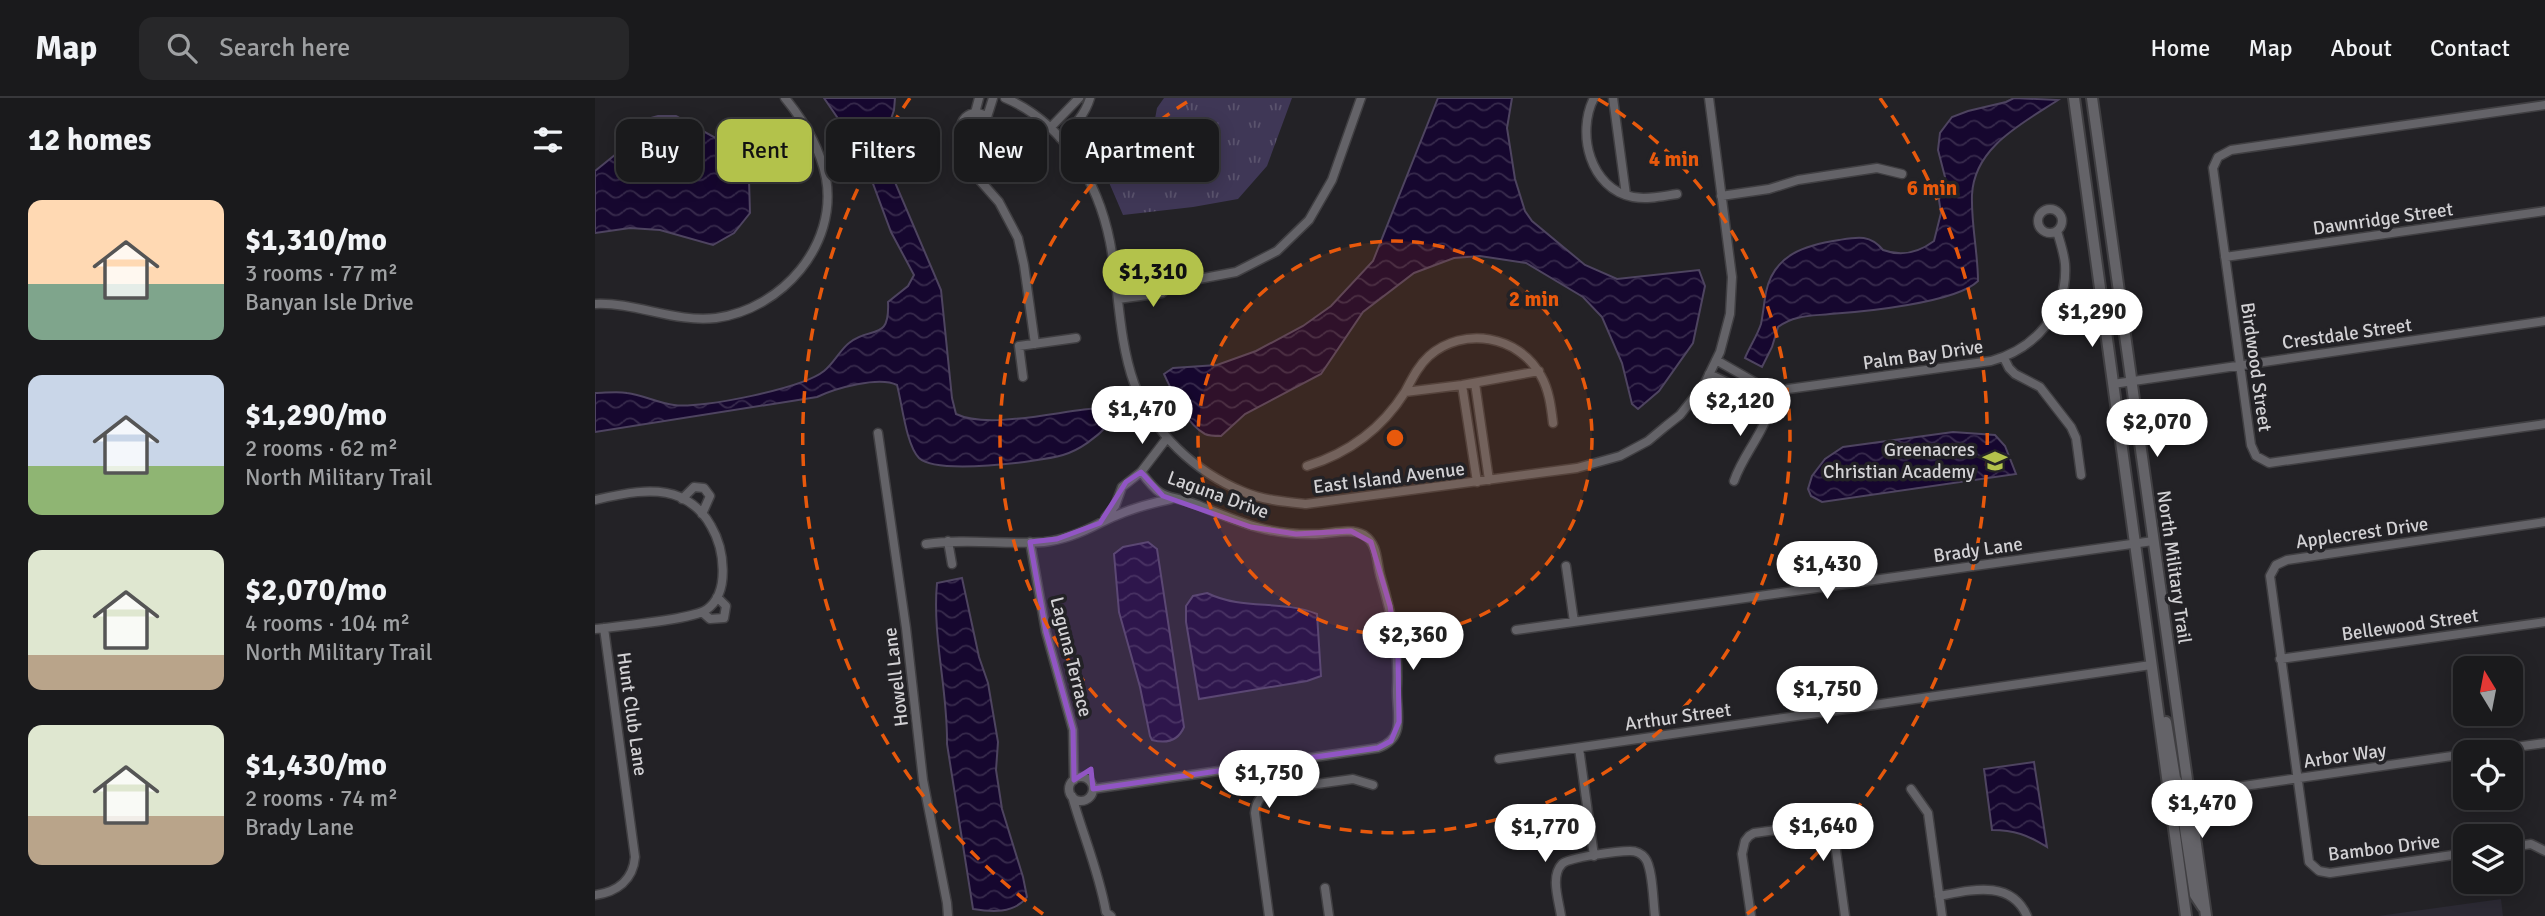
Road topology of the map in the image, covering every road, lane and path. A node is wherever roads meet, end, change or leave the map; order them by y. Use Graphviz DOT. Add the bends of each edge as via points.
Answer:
graph roads {
  1 [pos="785,98"];
  2 [pos="979,98"];
  3 [pos="993,98"];
  4 [pos="1005,98"];
  5 [pos="1079,98"];
  6 [pos="1090,98"];
  7 [pos="1360,98"];
  8 [pos="1594,98"];
  9 [pos="1613,98"];
  10 [pos="1709,98"];
  11 [pos="2074,98"];
  12 [pos="2092,98"];
  13 [pos="2545,105"];
  14 [pos="975,113"];
  15 [pos="987,117"];
  16 [pos="965,119"];
  17 [pos="1049,128"];
  18 [pos="1060,138"];
  19 [pos="1902,174"];
  20 [pos="981,182"];
  21 [pos="1677,194"];
  22 [pos="1626,195"];
  23 [pos="1721,196"];
  24 [pos="2545,211"];
  25 [pos="2057,231"];
  26 [pos="2225,257"];
  27 [pos="1172,284"];
  28 [pos="1116,287"];
  29 [pos="1118,299"];
  30 [pos="595,304"];
  31 [pos="2545,321"];
  32 [pos="1076,338"];
  33 [pos="1035,344"];
  34 [pos="2004,358"];
  35 [pos="1716,360"];
  36 [pos="2240,365"];
  37 [pos="1539,371"];
  38 [pos="1710,374"];
  39 [pos="1023,377"];
  40 [pos="2131,381"];
  41 [pos="1475,383"];
  42 [pos="2113,384"];
  43 [pos="1462,386"];
  44 [pos="1405,392"];
  45 [pos="1775,398"];
  46 [pos="1553,423"];
  47 [pos="2545,424"];
  48 [pos="879,433"];
  49 [pos="1167,438"];
  50 [pos="1307,466"];
  51 [pos="1141,472"];
  52 [pos="2081,475"];
  53 [pos="1489,480"];
  54 [pos="1734,481"];
  55 [pos="1477,482"];
  56 [pos="682,499"];
  57 [pos="1171,499"];
  58 [pos="595,500"];
  59 [pos="702,513"];
  60 [pos="2545,522"];
  61 [pos="1100,523"];
  62 [pos="948,541"];
  63 [pos="2153,541"];
  64 [pos="1030,542"];
  65 [pos="2134,543"];
  66 [pos="926,544"];
  67 [pos="951,564"];
  68 [pos="1566,566"];
  69 [pos="717,597"];
  70 [pos="702,612"];
  71 [pos="1574,622"];
  72 [pos="2545,622"];
  73 [pos="600,628"];
  74 [pos="1516,630"];
  75 [pos="2280,659"];
  76 [pos="2151,665"];
  77 [pos="2156,698"];
  78 [pos="2545,743"];
  79 [pos="2523,746"];
  80 [pos="1579,748"];
  81 [pos="2453,756"];
  82 [pos="1499,759"];
  83 [pos="2297,779"];
  84 [pos="1074,780"];
  85 [pos="1373,785"];
  86 [pos="1093,789"];
  87 [pos="1912,789"];
  88 [pos="2169,791"];
  89 [pos="2188,794"];
  90 [pos="1072,796"];
  91 [pos="2523,845"];
  92 [pos="2545,851"];
  93 [pos="2453,855"];
  94 [pos="1594,856"];
  95 [pos="1325,888"];
  96 [pos="2182,892"];
  97 [pos="595,895"];
  98 [pos="1939,896"];
  99 [pos="2205,913"];
  100 [pos="948,916"];
  101 [pos="1111,916"];
  102 [pos="1269,916"];
  103 [pos="1329,916"];
  104 [pos="1561,916"];
  105 [pos="1655,916"];
  106 [pos="1751,916"];
  107 [pos="1845,916"];
  108 [pos="1942,916"];
  109 [pos="2027,916"];
  110 [pos="2186,916"];
  111 [pos="2193,916"];
  1 -- 30 [label="street" via="817,150 827,195 820,238 795,277 767,299 719,317 689,319"];
  2 -- 14 [label="street"];
  3 -- 15 [label="street"];
  4 -- 17 [label="street, East Island Avenue"];
  5 -- 17 [label="street"];
  6 -- 18 [label="street" via="1087,109"];
  7 -- 27 [label="street" via="1332,180 1301,228 1277,251 1236,272"];
  8 -- 22 [label="street" via="1586,121 1589,155 1610,185"];
  9 -- 22 [label="street"];
  10 -- 23 [label="street, East Island Avenue"];
  11 -- 42 [label="main road, North Military Trail"];
  12 -- 40 [label="main road, North Military Trail"];
  13 -- 26 [label="street, Birdwood Street" via="2231,150 2218,156 2213,168"];
  14 -- 15 [label="street"];
  14 -- 16 [label="street"];
  17 -- 18 [label="street, East Island Avenue"];
  18 -- 28 [label="street, East Island Avenue" via="1099,199"];
  19 -- 23 [label="street" via="1877,169"];
  20 -- 33 [label="street" via="999,202 1018,238"];
  21 -- 22 [label="street"];
  23 -- 35 [label="street, East Island Avenue" via="1732,277 1730,314"];
  24 -- 26 [label="street, Dawnridge Street"];
  25 -- 34 [label="street, Palm Bay Drive" via="2065,273 2056,311 2032,341"];
  26 -- 36 [label="street, Birdwood Street"];
  27 -- 28 [label="street" via="1161,279"];
  27 -- 29 [label="street" via="1163,293"];
  28 -- 29 [label="street, East Island Avenue"];
  29 -- 49 [label="street, East Island Avenue" via="1135,384"];
  31 -- 36 [label="street, Crestdale Street"];
  32 -- 33 [label="street"];
  33 -- 39 [label="street" via="1019,346"];
  34 -- 45 [label="street, Palm Bay Drive" via="1788,389"];
  34 -- 52 [label="street" via="2015,374 2040,387 2071,427"];
  35 -- 38 [label="street, East Island Avenue"];
  35 -- 45 [label="street"];
  36 -- 40 [label="street, Crestdale Street"];
  36 -- 47 [label="street, Birdwood Street" via="2252,451 2269,463"];
  37 -- 41 [label="street"];
  37 -- 44 [label="street" via="1506,344 1484,338 1461,340 1430,355"];
  37 -- 46 [label="street"];
  38 -- 45 [label="street" via="1754,396"];
  38 -- 53 [label="street, East Island Avenue" via="1680,415 1620,456 1577,468"];
  40 -- 42 [label="street, Crestdale Street"];
  40 -- 63 [label="main road, North Military Trail"];
  41 -- 43 [label="street"];
  41 -- 53 [label="street"];
  42 -- 65 [label="main road, North Military Trail"];
  43 -- 44 [label="street"];
  43 -- 55 [label="street"];
  44 -- 50 [label="street" via="1383,422 1358,443"];
  45 -- 54 [label="street"];
  48 -- 100 [label="street, Howell Lane" via="923,780"];
  49 -- 51 [label="street, Laguna Drive"];
  49 -- 55 [label="street, East Island Avenue" via="1186,459 1220,480 1245,493 1275,500 1307,504 1341,501"];
  51 -- 57 [label="street, Laguna Drive" via="1156,492"];
  51 -- 61 [label="street" via="1126,482 1115,506"];
  53 -- 55 [label="street, East Island Avenue"];
  56 -- 58 [label="street" via="651,492"];
  56 -- 59 [label="street"];
  56 -- 59 [label="street" via="694,486 704,488 710,496"];
  57 -- 61 [label="street"];
  57 -- 86 [label="street, Laguna Drive" via="1273,532 1351,531 1371,542 1390,606 1398,671 1398,728 1391,741 1378,748"];
  59 -- 69 [label="street" via="718,544 722,579"];
  60 -- 75 [label="street, Applecrest Drive" via="2281,562 2272,570 2269,582"];
  61 -- 64 [label="street" via="1057,539"];
  62 -- 64 [label="street"];
  62 -- 66 [label="street"];
  62 -- 67 [label="street"];
  63 -- 65 [label="street, Brady Lane"];
  63 -- 89 [label="main road, North Military Trail"];
  64 -- 84 [label="street, Laguna Terrace" via="1046,632 1073,730"];
  65 -- 71 [label="street, Brady Lane"];
  65 -- 76 [label="main road, North Military Trail"];
  68 -- 71 [label="street"];
  69 -- 70 [label="street"];
  69 -- 70 [label="street, Hunt Club Lane" via="726,606 724,618 710,620"];
  70 -- 73 [label="street, Hunt Club Lane"];
  71 -- 74 [label="street, Brady Lane"];
  72 -- 75 [label="street, Bellewood Street"];
  73 -- 97 [label="street, Hunt Club Lane" via="635,857 625,881 610,892"];
  75 -- 83 [label="street, Applecrest Drive"];
  76 -- 77 [label="main road, North Military Trail"];
  76 -- 80 [label="street, Arthur Street"];
  77 -- 88 [label="main road, North Military Trail"];
  77 -- 89 [label="main road" via="2165,709 2175,778"];
  78 -- 79 [label="street"];
  80 -- 82 [label="street, Arthur Street"];
  80 -- 94 [label="street"];
  81 -- 83 [label="street, Arbor Way"];
  83 -- 89 [label="street, Arbor Way"];
  83 -- 93 [label="street, Bamboo Drive" via="2307,856 2319,871"];
  84 -- 86 [label="street" via="1085,777"];
  84 -- 90 [label="street, Laguna Terrace"];
  85 -- 102 [label="street" via="1353,779 1272,790 1261,796 1255,813"];
  86 -- 90 [label="street" via="1084,800"];
  87 -- 98 [label="street" via="1928,813"];
  88 -- 96 [label="main road, North Military Trail"];
  88 -- 99 [label="main road" via="2182,808 2195,895"];
  89 -- 99 [label="main road, North Military Trail"];
  90 -- 101 [label="street, Laguna Terrace" via="1106,912"];
  91 -- 92 [label="street"];
  94 -- 104 [label="street" via="1561,864 1556,874"];
  94 -- 105 [label="street" via="1634,851 1645,858"];
  95 -- 103 [label="street"];
  96 -- 110 [label="main road, North Military Trail"];
  96 -- 111 [label="main road"];
  98 -- 108 [label="street"];
  98 -- 109 [label="street" via="2002,890"];
  106 -- 107 [label="street" via="1742,854 1745,841 1754,834 1820,825 1834,836"];
}
